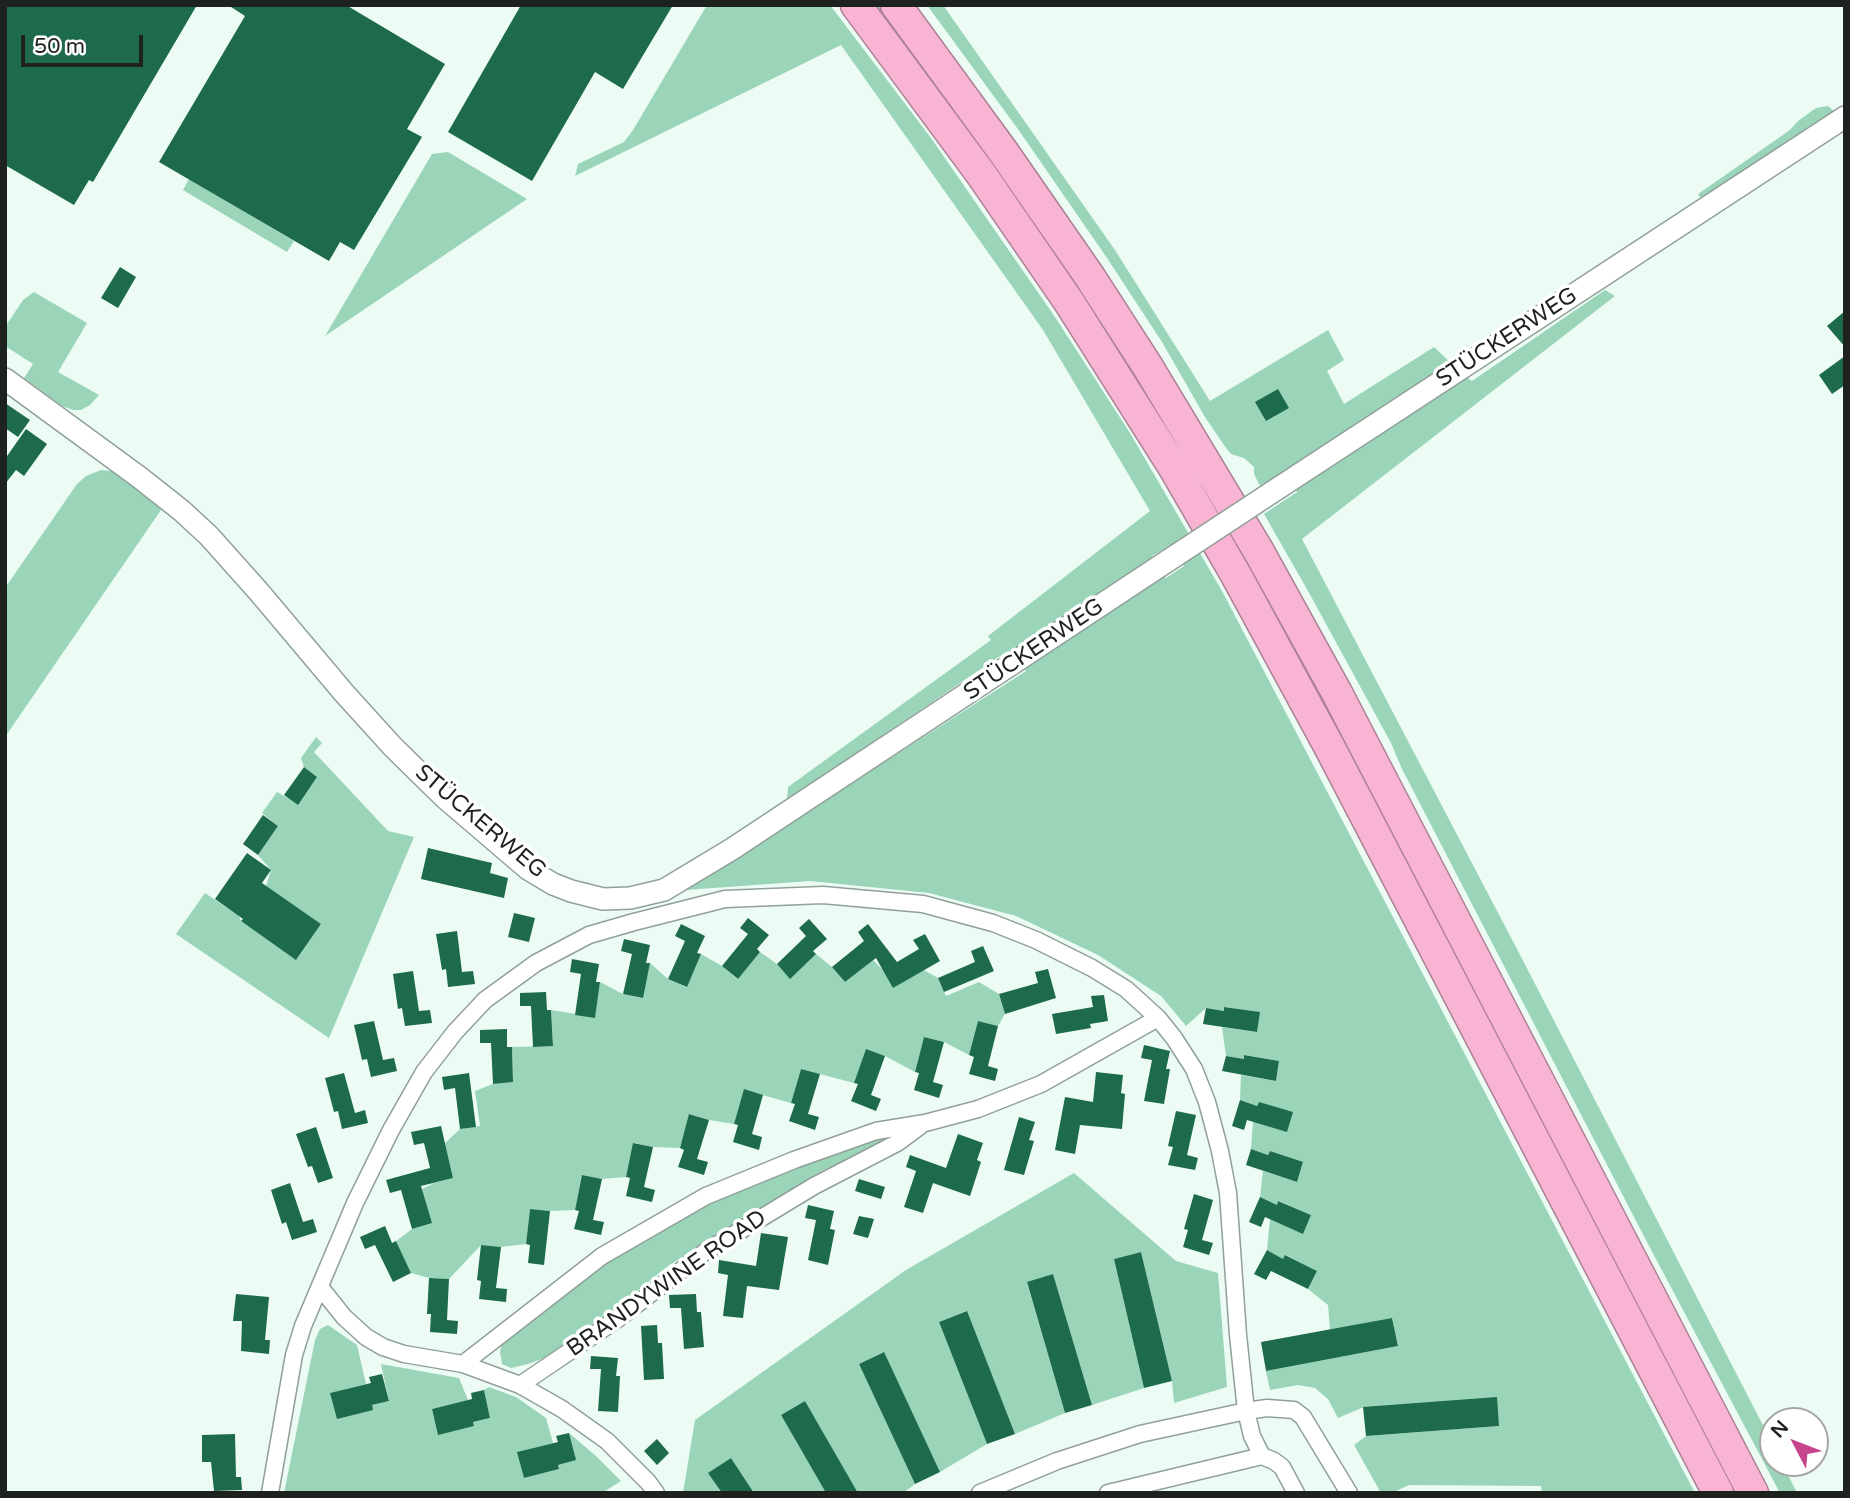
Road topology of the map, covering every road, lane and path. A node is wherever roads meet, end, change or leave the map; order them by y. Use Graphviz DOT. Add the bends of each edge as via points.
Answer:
graph roads {
  1 [pos="856,5"];
  2 [pos="896,5"];
  3 [pos="1845,117"];
  4 [pos="5,379"];
  5 [pos="1158,1018"];
  6 [pos="925,1123"];
  7 [pos="320,1287"];
  8 [pos="463,1364"];
  9 [pos="520,1385"];
  10 [pos="1246,1411"];
  11 [pos="1262,1456"];
  12 [pos="270,1493"];
  13 [pos="656,1493"];
  14 [pos="980,1493"];
  15 [pos="1108,1493"];
  16 [pos="1296,1493"];
  17 [pos="1349,1493"];
  18 [pos="1718,1493"];
  19 [pos="1753,1493"];
  1 -- 18 [label="highway" via="1069,302 1174,468 1342,772"];
  2 -- 19 [label="highway" via="1090,277 1258,550"];
  3 -- 4 [label="street, STÜCKERWEG, bridge" via="732,849 664,890 630,898 603,899 571,891 528,869 393,747 209,536"];
  5 -- 6 [label="street, BRANDYWINE ROAD" via="1041,1084 978,1109"];
  5 -- 7 [label="street" via="1126,989 1036,940 923,904 823,895 725,900 589,935 536,963 485,1000 424,1072 355,1203"];
  5 -- 10 [label="street" via="1194,1069 1220,1151 1228,1193"];
  6 -- 8 [label="street, BRANDYWINE ROAD" via="876,1131 706,1196 602,1256"];
  6 -- 9 [label="street, BRANDYWINE ROAD" via="705,1252"];
  7 -- 8 [label="street" via="344,1317 383,1347"];
  7 -- 12 [label="street" via="293,1354"];
  8 -- 9 [label="street"];
  9 -- 13 [label="street" via="607,1441"];
  10 -- 11 [label="street"];
  10 -- 14 [label="street" via="1140,1434"];
  10 -- 17 [label="street" via="1282,1408 1303,1417"];
  11 -- 15 [label="street"];
  11 -- 16 [label="street" via="1282,1467"];
}
